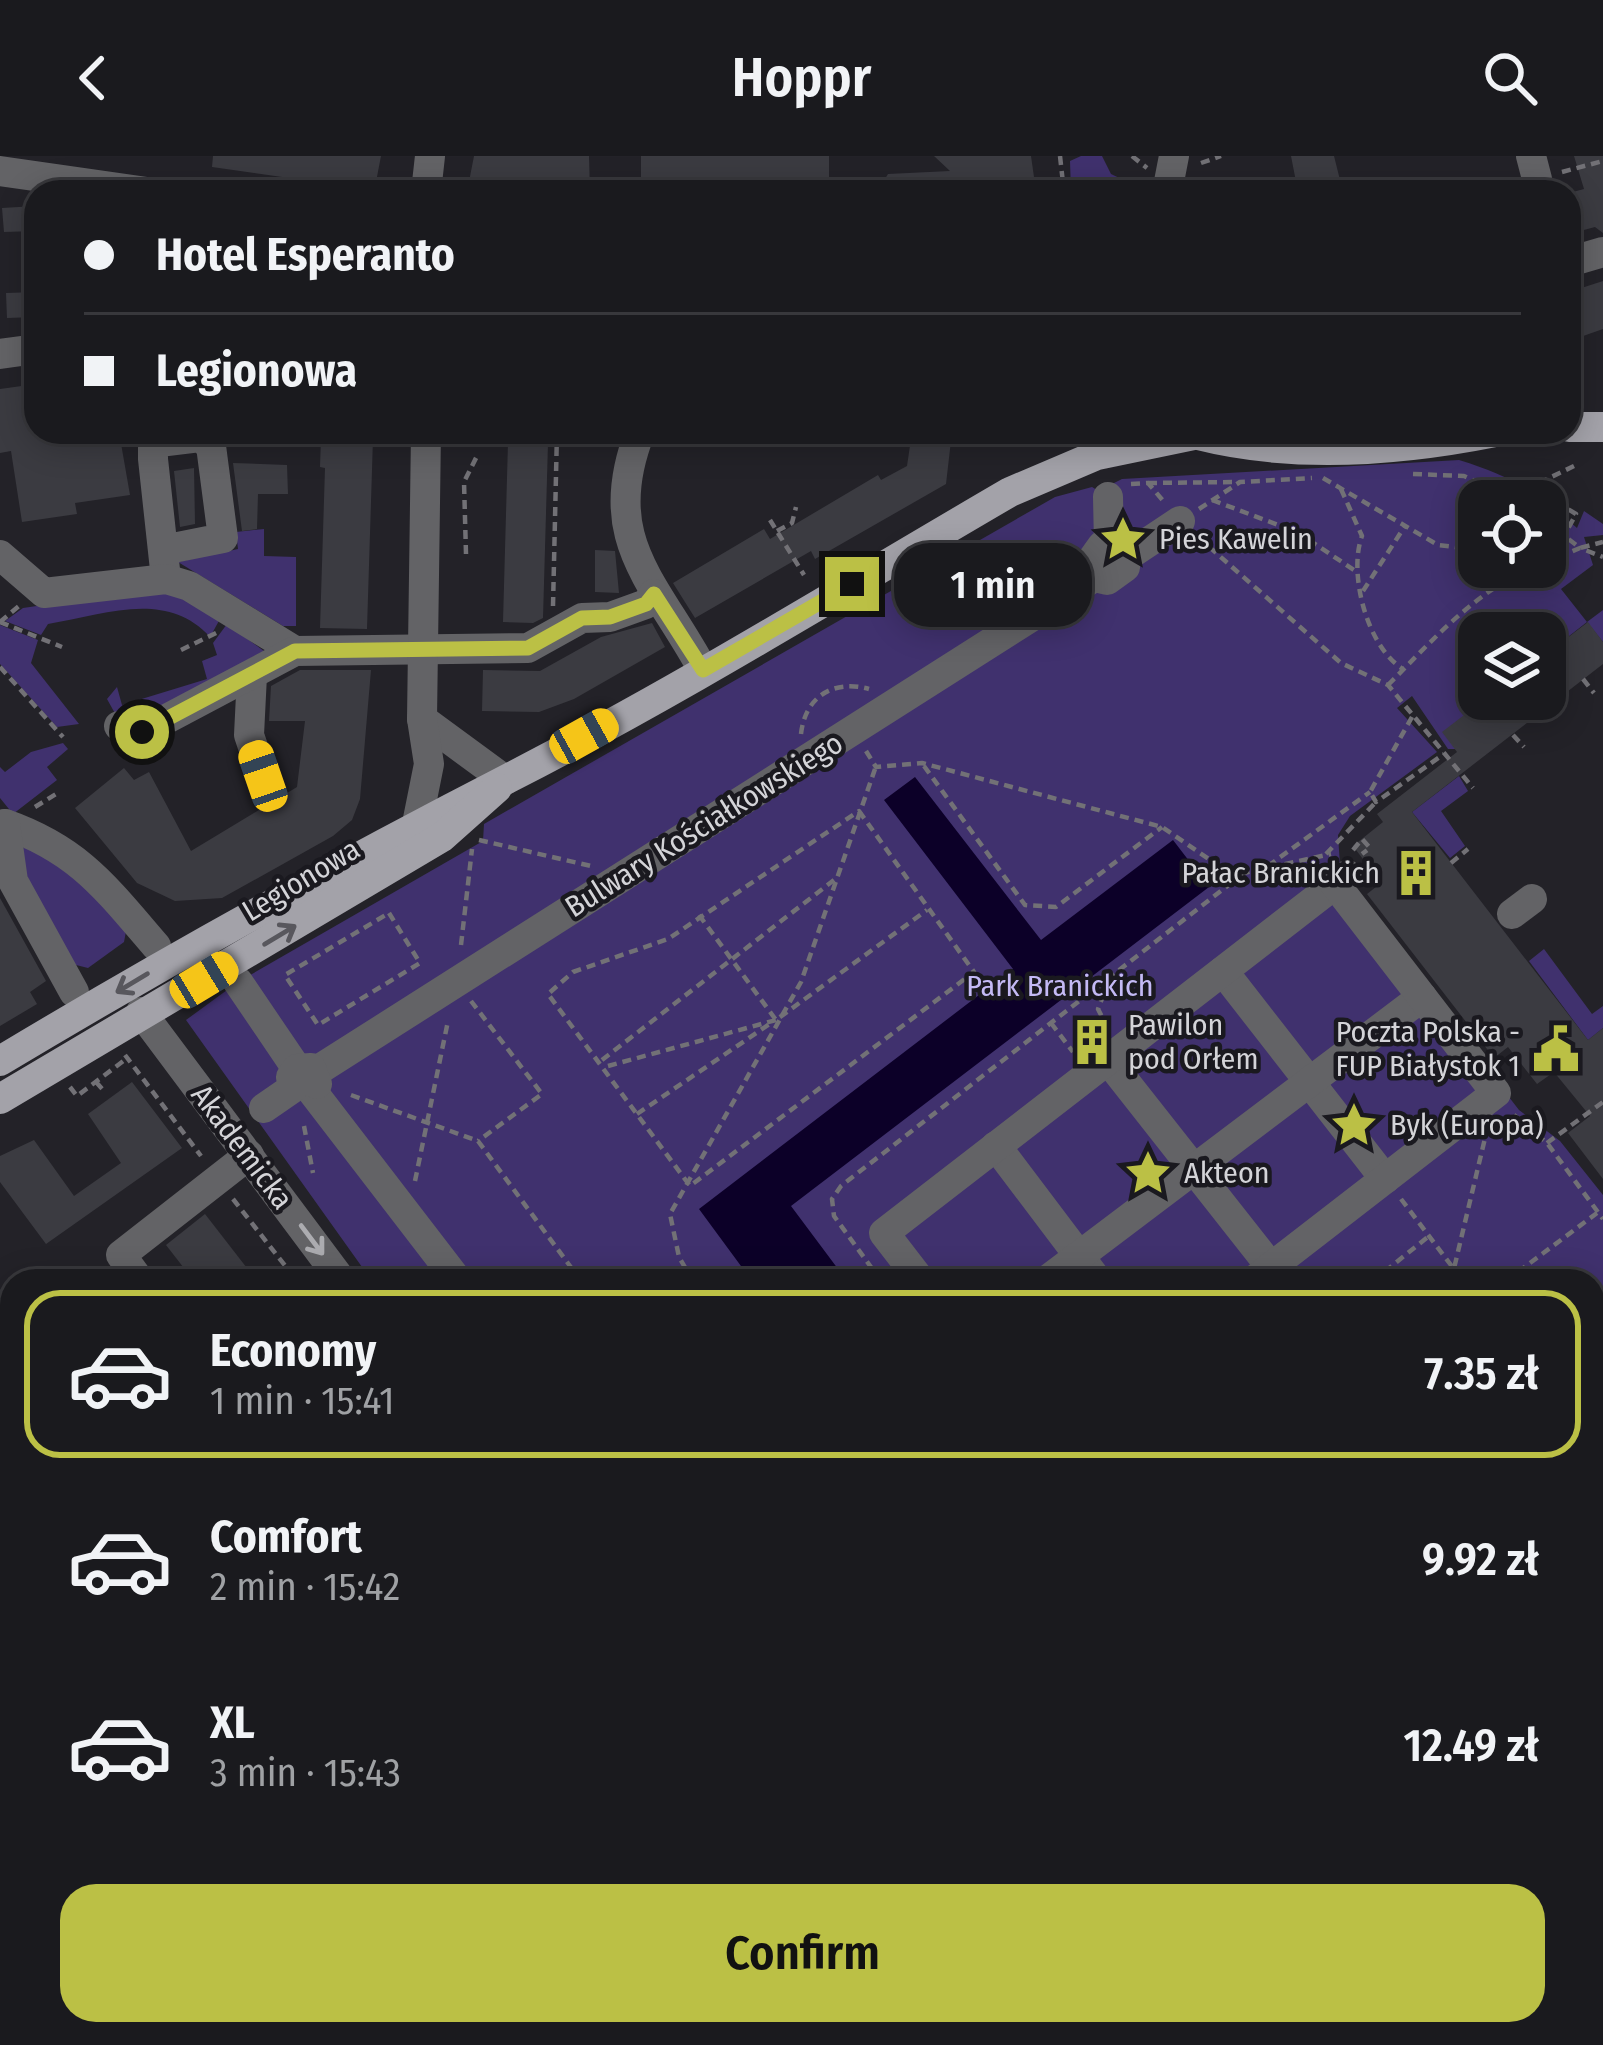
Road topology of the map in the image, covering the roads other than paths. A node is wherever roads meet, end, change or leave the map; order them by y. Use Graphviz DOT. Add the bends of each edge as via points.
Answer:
graph roads {
  1 [pos="0,171"];
  2 [pos="66,176"];
  3 [pos="426,444"];
  4 [pos="633,444"];
  5 [pos="1149,444"];
  6 [pos="1237,444"];
  7 [pos="1417,444"];
  8 [pos="1118,491"];
  9 [pos="1180,521"];
  10 [pos="1118,551"];
  11 [pos="0,555"];
  12 [pos="654,594"];
  13 [pos="295,651"];
  14 [pos="422,651"];
  15 [pos="703,670"];
  16 [pos="252,675"];
  17 [pos="422,718"];
  18 [pos="119,726"];
  19 [pos="263,776"];
  20 [pos="505,780"];
  21 [pos="2,822"];
  22 [pos="416,822"];
  23 [pos="411,856"];
  24 [pos="156,946"];
  25 [pos="1223,971"];
  26 [pos="238,982"];
  27 [pos="74,992"];
  28 [pos="1422,997"];
  29 [pos="141,1012"];
  30 [pos="1099,1050"];
  31 [pos="0,1061"];
  32 [pos="305,1082"];
  33 [pos="1310,1082"];
  34 [pos="0,1099"];
  35 [pos="264,1108"];
  36 [pos="996,1147"];
  37 [pos="249,1156"];
  38 [pos="1194,1169"];
  39 [pos="1385,1178"];
  40 [pos="1079,1256"];
  41 [pos="131,1269"];
  42 [pos="333,1269"];
  43 [pos="448,1269"];
  44 [pos="912,1269"];
  45 [pos="1062,1269"];
  46 [pos="1089,1269"];
  47 [pos="1259,1269"];
  48 [pos="1268,1269"];
  1 -- 2 [label="street"];
  3 -- 14 [label="street"];
  4 -- 12 [label="street" via="625,534"];
  5 -- 15 [label="main road, Legionowa" via="1096,455 1010,492"];
  6 -- 7 [label="main road"];
  8 -- 10 [label="street, Bulwary Kościałkowskiego"];
  9 -- 10 [label="street"];
  10 -- 32 [label="street, Bulwary Kościałkowskiego" via="1095,552 1094,577"];
  11 -- 13 [label="street" via="37,591 165,565"];
  12 -- 14 [label="street" via="610,617 582,618 528,648"];
  12 -- 15 [label="street"];
  13 -- 14 [label="street"];
  13 -- 16 [label="street"];
  14 -- 17 [label="street"];
  15 -- 20 [label="main road, Legionowa"];
  16 -- 18 [label="street" via="142,732"];
  16 -- 19 [label="street" via="249,735"];
  17 -- 20 [label="street"];
  17 -- 22 [label="street" via="412,764"];
  20 -- 22 [label="main road, Legionowa"];
  20 -- 23 [label="main road, Legionowa" via="470,818"];
  21 -- 24 [label="street" via="84,863"];
  21 -- 27 [label="street" via="13,881"];
  22 -- 23 [label="street"];
  22 -- 31 [label="main road, Legionowa, one-way"];
  29 -- 23 [label="main road, Legionowa, one-way"];
  25 -- 28 [label="street" via="1345,862"];
  25 -- 30 [label="street"];
  25 -- 33 [label="street"];
  26 -- 32 [label="street"];
  28 -- 33 [label="street"];
  28 -- 39 [label="street" via="1496,1093"];
  29 -- 34 [label="main road, Legionowa"];
  29 -- 37 [label="street, Akademicka"];
  30 -- 36 [label="street"];
  30 -- 38 [label="street"];
  32 -- 35 [label="street, Bulwary Kościałkowskiego"];
  32 -- 43 [label="street"];
  33 -- 38 [label="street"];
  33 -- 39 [label="street"];
  36 -- 40 [label="street"];
  36 -- 44 [label="street" via="884,1233"];
  37 -- 41 [label="street" via="121,1255"];
  37 -- 42 [label="street, Akademicka, one-way"];
  38 -- 40 [label="street"];
  38 -- 47 [label="street"];
  39 -- 48 [label="street"];
  40 -- 45 [label="street"];
  40 -- 46 [label="street"];
}
